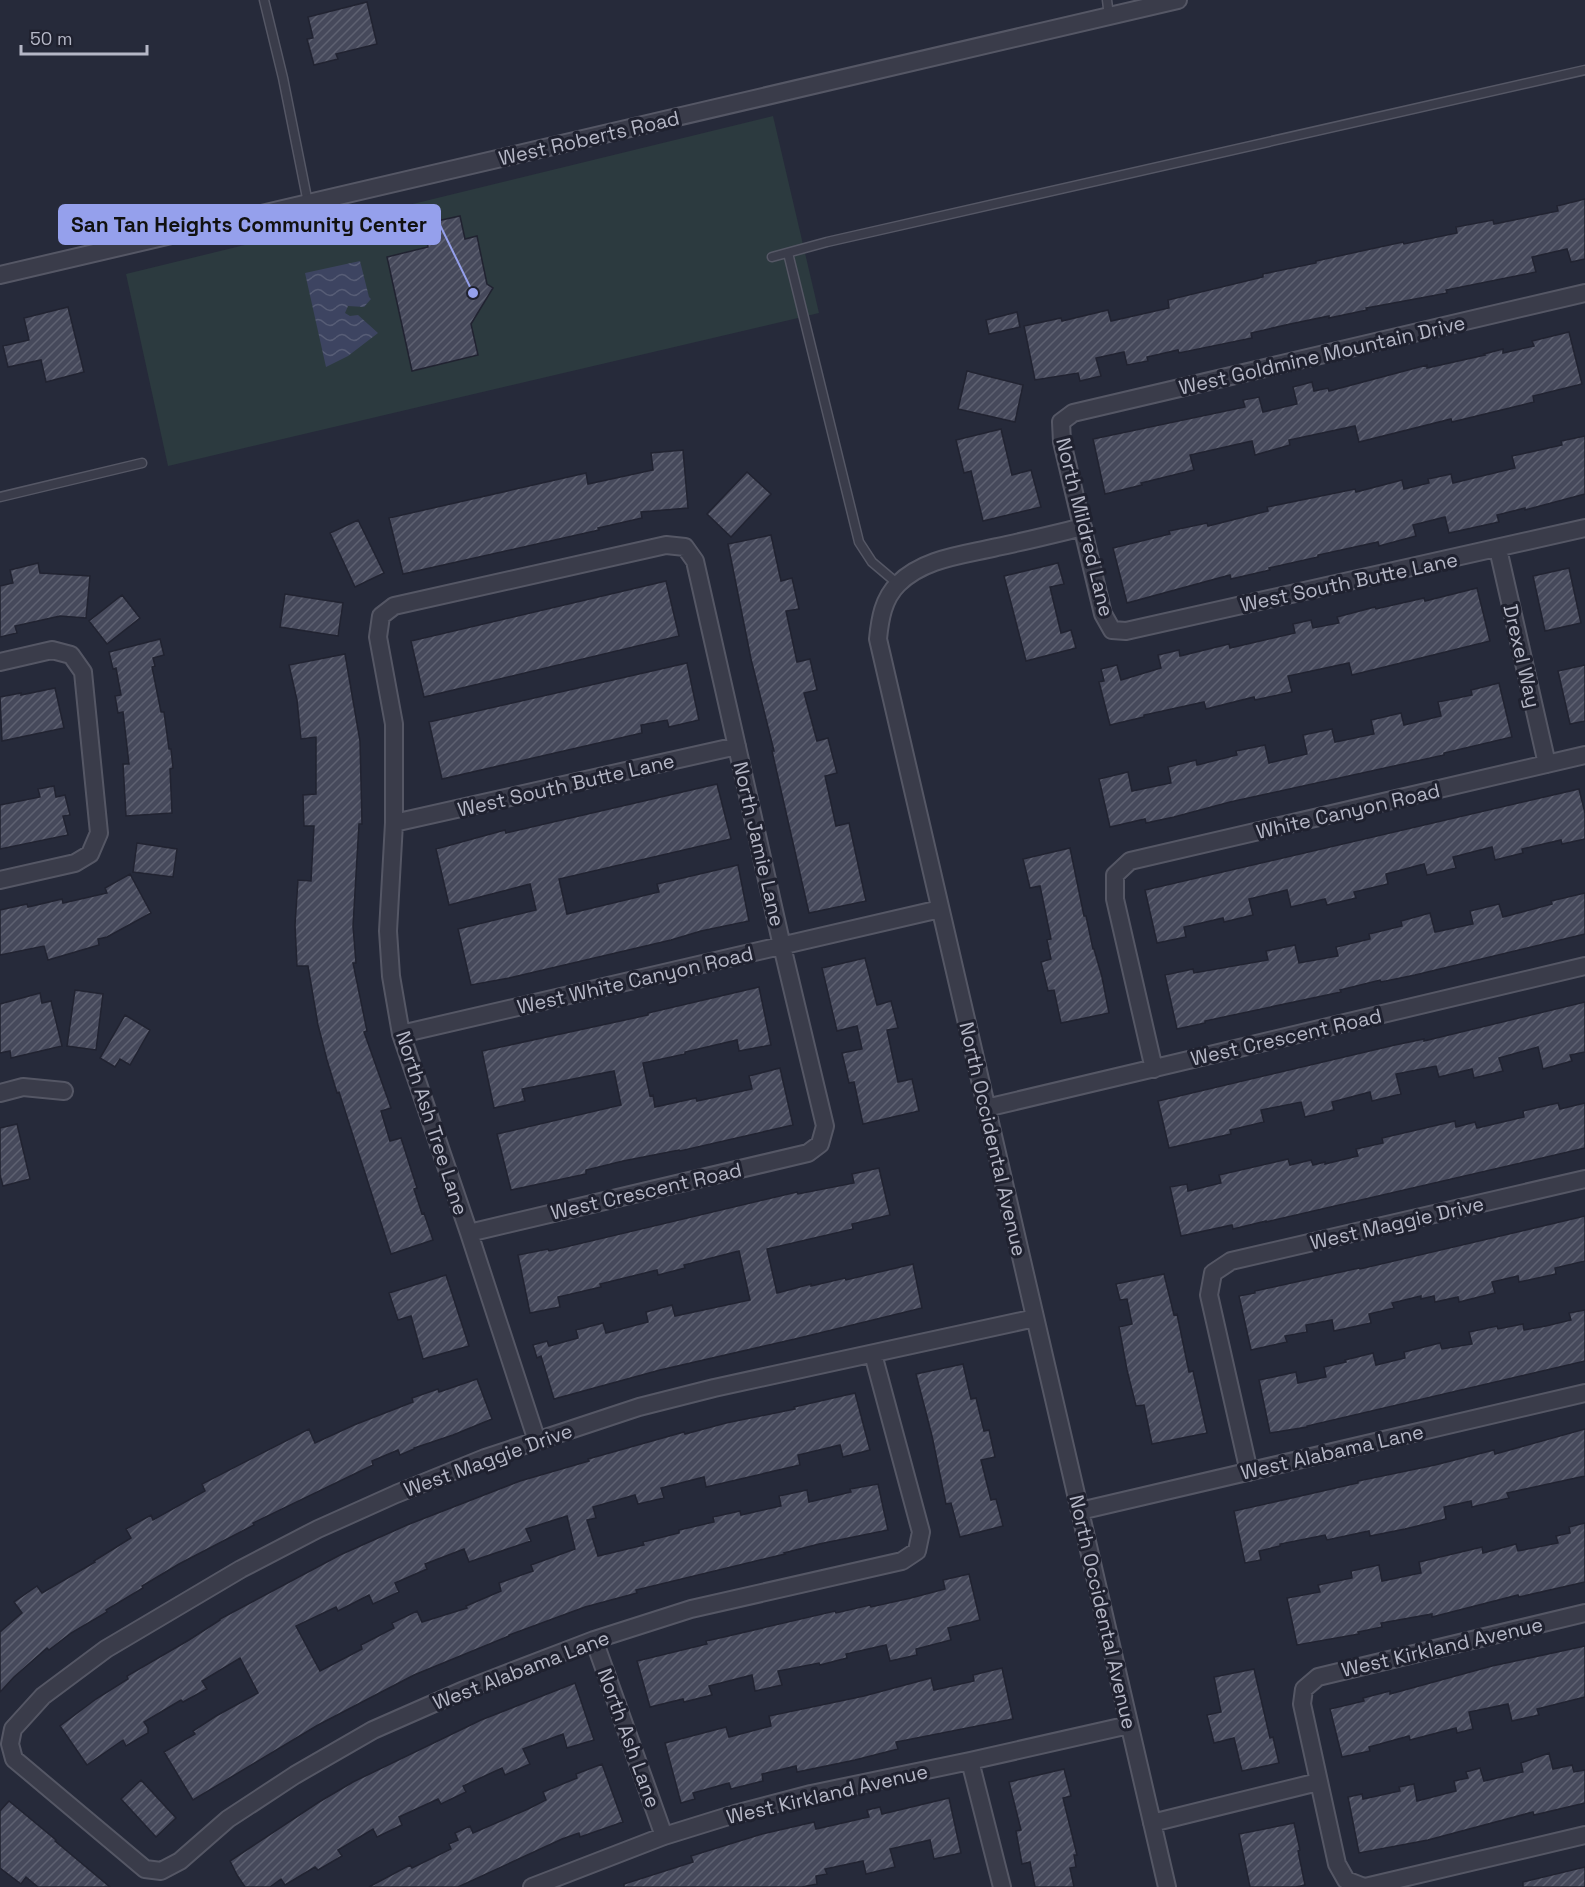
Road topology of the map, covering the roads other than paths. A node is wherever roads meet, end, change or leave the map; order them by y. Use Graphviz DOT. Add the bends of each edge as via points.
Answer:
graph roads {
  1 [pos="264,0"];
  2 [pos="1178,0"];
  3 [pos="1108,8"];
  4 [pos="1585,70"];
  5 [pos="308,203"];
  6 [pos="788,253"];
  7 [pos="772,257"];
  8 [pos="0,275"];
  9 [pos="1585,293"];
  10 [pos="1061,422"];
  11 [pos="142,463"];
  12 [pos="0,497"];
  13 [pos="1083,527"];
  14 [pos="1585,528"];
  15 [pos="1498,549"];
  16 [pos="898,584"];
  17 [pos="381,616"];
  18 [pos="1112,630"];
  19 [pos="0,662"];
  20 [pos="737,746"];
  21 [pos="1585,755"];
  22 [pos="1546,764"];
  23 [pos="394,823"];
  24 [pos="0,880"];
  25 [pos="940,909"];
  26 [pos="782,946"];
  27 [pos="1585,966"];
  28 [pos="401,1034"];
  29 [pos="1154,1068"];
  30 [pos="64,1091"];
  31 [pos="0,1093"];
  32 [pos="986,1108"];
  33 [pos="820,1144"];
  34 [pos="1585,1179"];
  35 [pos="469,1233"];
  36 [pos="1035,1318"];
  37 [pos="873,1354"];
  38 [pos="1585,1393"];
  39 [pos="537,1441"];
  40 [pos="1250,1472"];
  41 [pos="1080,1511"];
  42 [pos="1585,1613"];
  43 [pos="594,1640"];
  44 [pos="1129,1725"];
  45 [pos="970,1761"];
  46 [pos="1318,1782"];
  47 [pos="1152,1823"];
  48 [pos="1585,1835"];
  49 [pos="664,1836"];
  50 [pos="161,1871"];
  51 [pos="532,1887"];
  52 [pos="1002,1887"];
  53 [pos="1167,1887"];
  54 [pos="1364,1887"];
  1 -- 5 [label="lane"];
  2 -- 3 [label="street, West Roberts Road"];
  3 -- 5 [label="street, West Roberts Road"];
  4 -- 6 [label="lane"];
  5 -- 8 [label="street, West Roberts Road"];
  6 -- 7 [label="lane"];
  6 -- 16 [label="lane" via="859,542 872,562"];
  9 -- 10 [label="street, West Goldmine Mountain Drive" via="1073,413"];
  10 -- 13 [label="street, North Mildred Lane" via="1062,442"];
  11 -- 12 [label="lane"];
  13 -- 16 [label="street, North Occidental Avenue" via="941,560 917,569"];
  13 -- 18 [label="street, North Mildred Lane" via="1103,614"];
  14 -- 15 [label="street, West South Butte Lane"];
  15 -- 18 [label="street, West South Butte Lane" via="1126,631"];
  15 -- 22 [label="street, Drexel Way"];
  16 -- 25 [label="street, North Occidental Avenue" via="885,602 878,639"];
  17 -- 20 [label="street, North Jamie Lane" via="405,603 666,545 685,547 696,561"];
  17 -- 23 [label="street, North Ash Tree Lane" via="378,637 394,724"];
  19 -- 24 [label="street" via="52,650 71,655 83,672 99,833 90,854 75,863"];
  20 -- 23 [label="street, West South Butte Lane"];
  20 -- 26 [label="street, North Jamie Lane"];
  21 -- 22 [label="street, White Canyon Road"];
  22 -- 29 [label="street, White Canyon Road" via="1130,861 1115,875 1115,898"];
  23 -- 28 [label="street, North Ash Tree Lane" via="388,931"];
  25 -- 26 [label="street, West White Canyon Road"];
  25 -- 32 [label="street, North Occidental Avenue"];
  26 -- 28 [label="street, West White Canyon Road"];
  26 -- 33 [label="street, North Jamie Lane" via="825,1126"];
  27 -- 29 [label="street, West Crescent Road"];
  28 -- 35 [label="street, North Ash Tree Lane"];
  29 -- 32 [label="street, West Crescent Road"];
  30 -- 31 [label="street" via="23,1087"];
  32 -- 36 [label="street, North Occidental Avenue"];
  33 -- 35 [label="street, West Crescent Road" via="807,1153"];
  34 -- 40 [label="street, West Maggie Drive" via="1231,1261 1213,1273 1209,1295"];
  35 -- 39 [label="street, North Ash Tree Lane"];
  36 -- 37 [label="street, West Maggie Drive"];
  36 -- 41 [label="street, North Occidental Avenue"];
  37 -- 39 [label="street, West Maggie Drive" via="639,1407"];
  37 -- 43 [label="street, West Alabama Lane" via="921,1532 917,1551 902,1561 691,1610"];
  38 -- 40 [label="street, West Alabama Lane"];
  39 -- 50 [label="street, West Maggie Drive" via="396,1494 241,1569 105,1649 43,1696 13,1729 10,1743 14,1759 145,1869"];
  40 -- 41 [label="street, West Alabama Lane"];
  41 -- 44 [label="street, North Occidental Avenue"];
  42 -- 46 [label="street, West Kirkland Avenue" via="1318,1677 1304,1689 1302,1704"];
  43 -- 49 [label="street, North Ash Lane"];
  43 -- 50 [label="street, West Alabama Lane" via="373,1730 228,1818 180,1861"];
  44 -- 45 [label="street, West Kirkland Avenue"];
  44 -- 47 [label="street, North Occidental Avenue"];
  45 -- 49 [label="street, West Kirkland Avenue" via="811,1794"];
  45 -- 52 [label="street"];
  46 -- 47 [label="street"];
  46 -- 54 [label="street" via="1337,1864 1346,1880"];
  47 -- 53 [label="street, North Occidental Avenue"];
  48 -- 54 [label="street"];
  49 -- 51 [label="street, West Kirkland Avenue"];
}
